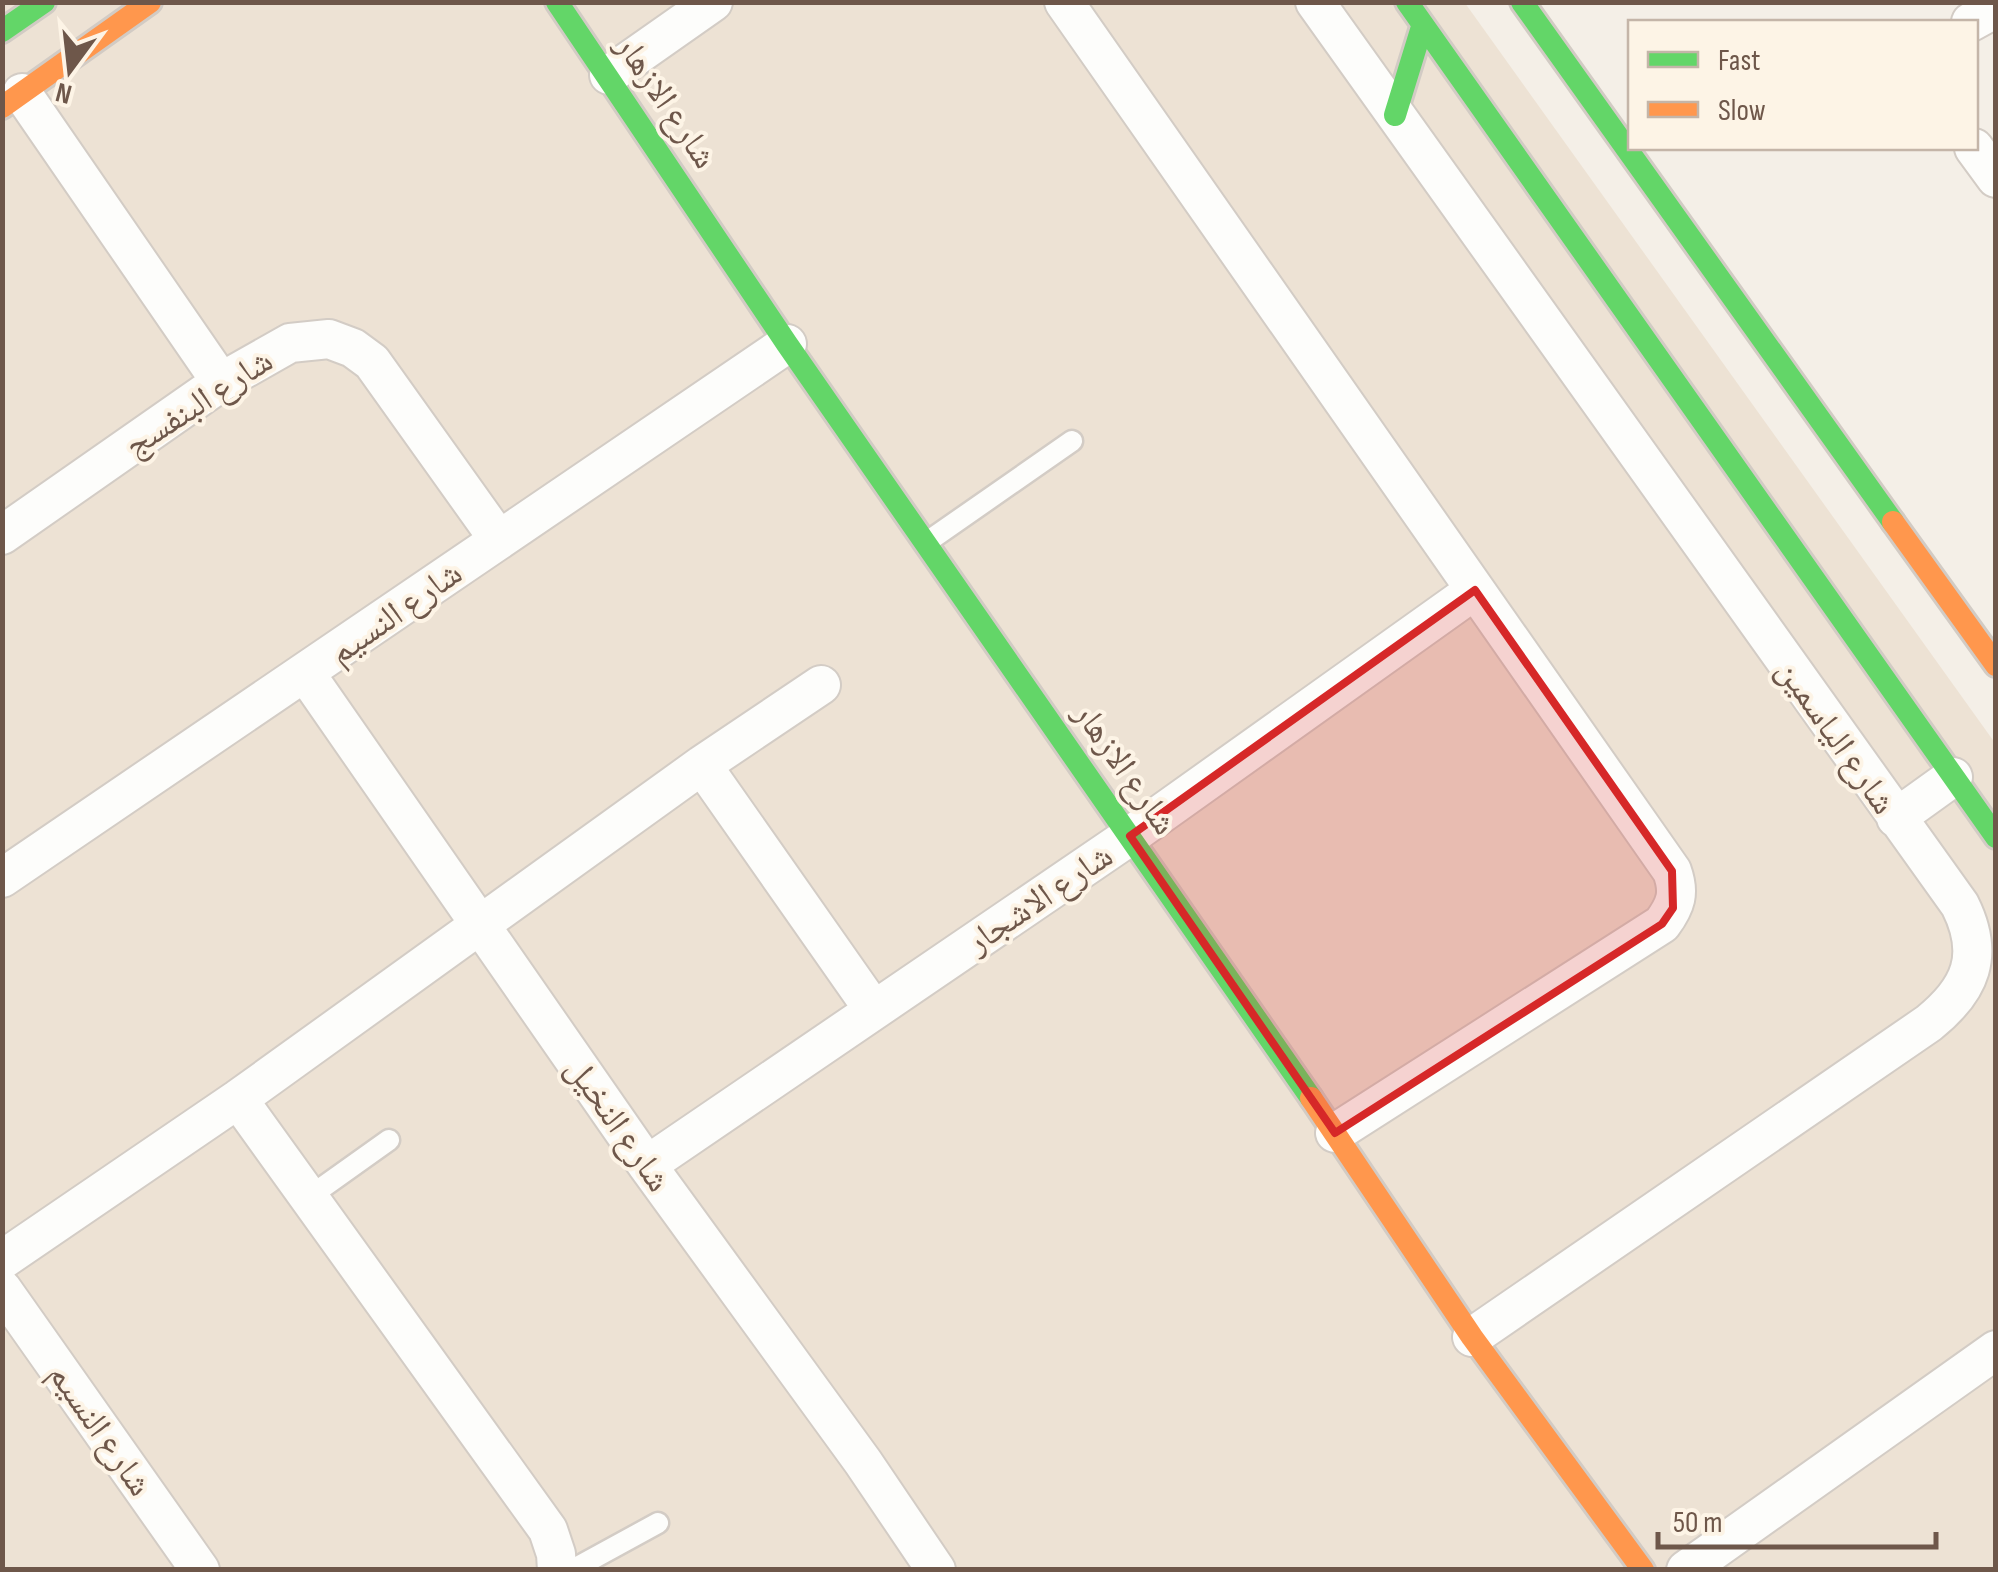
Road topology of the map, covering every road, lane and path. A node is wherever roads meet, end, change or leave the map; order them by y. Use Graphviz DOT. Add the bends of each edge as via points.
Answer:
graph roads {
  1 [pos="44,2"];
  2 [pos="150,2"];
  3 [pos="556,2"];
  4 [pos="712,2"];
  5 [pos="1064,2"];
  6 [pos="1315,2"];
  7 [pos="1408,2"];
  8 [pos="1522,2"];
  9 [pos="1422,27"];
  10 [pos="2,31"];
  11 [pos="609,75"];
  12 [pos="12,100"];
  13 [pos="1395,115"];
  14 [pos="1975,150"];
  15 [pos="1996,178"];
  16 [pos="787,344"];
  17 [pos="221,382"];
  18 [pos="1072,442"];
  19 [pos="2,535"];
  20 [pos="499,540"];
  21 [pos="927,542"];
  22 [pos="1476,590"];
  23 [pos="1996,665"];
  24 [pos="306,674"];
  25 [pos="821,685"];
  26 [pos="702,765"];
  27 [pos="1954,777"];
  28 [pos="1896,818"];
  29 [pos="1130,836"];
  30 [pos="1996,837"];
  31 [pos="5,869"];
  32 [pos="478,925"];
  33 [pos="873,1009"];
  34 [pos="238,1098"];
  35 [pos="1336,1133"];
  36 [pos="389,1140"];
  37 [pos="647,1165"];
  38 [pos="309,1197"];
  39 [pos="2,1260"];
  40 [pos="2,1289"];
  41 [pos="1472,1337"];
  42 [pos="1996,1350"];
  43 [pos="658,1523"];
  44 [pos="200,1570"];
  45 [pos="557,1570"];
  46 [pos="572,1570"];
  47 [pos="936,1570"];
  48 [pos="1642,1570"];
  49 [pos="1686,1570"];
  1 -- 10 [label="street"];
  2 -- 12 [label="street"];
  3 -- 11 [label="street, شارع الازهار"];
  4 -- 11 [label="street"];
  5 -- 22 [label="street"];
  6 -- 13 [label="street, شارع الياسمين"];
  7 -- 9 [label="street"];
  8 -- 23 [label="street"];
  9 -- 13 [label="street"];
  9 -- 27 [label="street"];
  11 -- 16 [label="street, شارع الازهار"];
  12 -- 17 [label="street"];
  13 -- 28 [label="street, شارع الياسمين"];
  14 -- 15 [label="street"];
  16 -- 20 [label="street, شارع النسيم"];
  16 -- 21 [label="street, شارع الازهار"];
  17 -- 19 [label="street, شارع البنفسج"];
  17 -- 20 [label="street, شارع البنفسج" via="290,344 329,339 353,348 372,362"];
  18 -- 21 [label="lane"];
  20 -- 24 [label="street, شارع النسيم"];
  21 -- 29 [label="street, شارع الازهار"];
  22 -- 29 [label="street, شارع الاشجار"];
  22 -- 35 [label="street" via="1679,888 1662,924"];
  24 -- 31 [label="street, شارع النسيم"];
  24 -- 32 [label="street, شارع النخيل"];
  25 -- 26 [label="street"];
  26 -- 32 [label="street"];
  26 -- 33 [label="street"];
  27 -- 28 [label="street"];
  27 -- 30 [label="street"];
  28 -- 41 [label="street, شارع الياسمين" via="1969,923 1972,964 1948,1007"];
  29 -- 33 [label="street, شارع الاشجار"];
  29 -- 35 [label="street, شارع الازهار"];
  32 -- 34 [label="street"];
  32 -- 37 [label="street, شارع النخيل"];
  33 -- 37 [label="street, شارع الاشجار"];
  34 -- 38 [label="street"];
  34 -- 39 [label="street"];
  35 -- 41 [label="street, شارع الازهار"];
  36 -- 38 [label="lane"];
  37 -- 47 [label="street, شارع النخيل"];
  38 -- 45 [label="street" via="548,1530"];
  40 -- 44 [label="street, شارع النسيم"];
  41 -- 48 [label="street, شارع الازهار"];
  42 -- 49 [label="street"];
  43 -- 46 [label="lane"];
}
